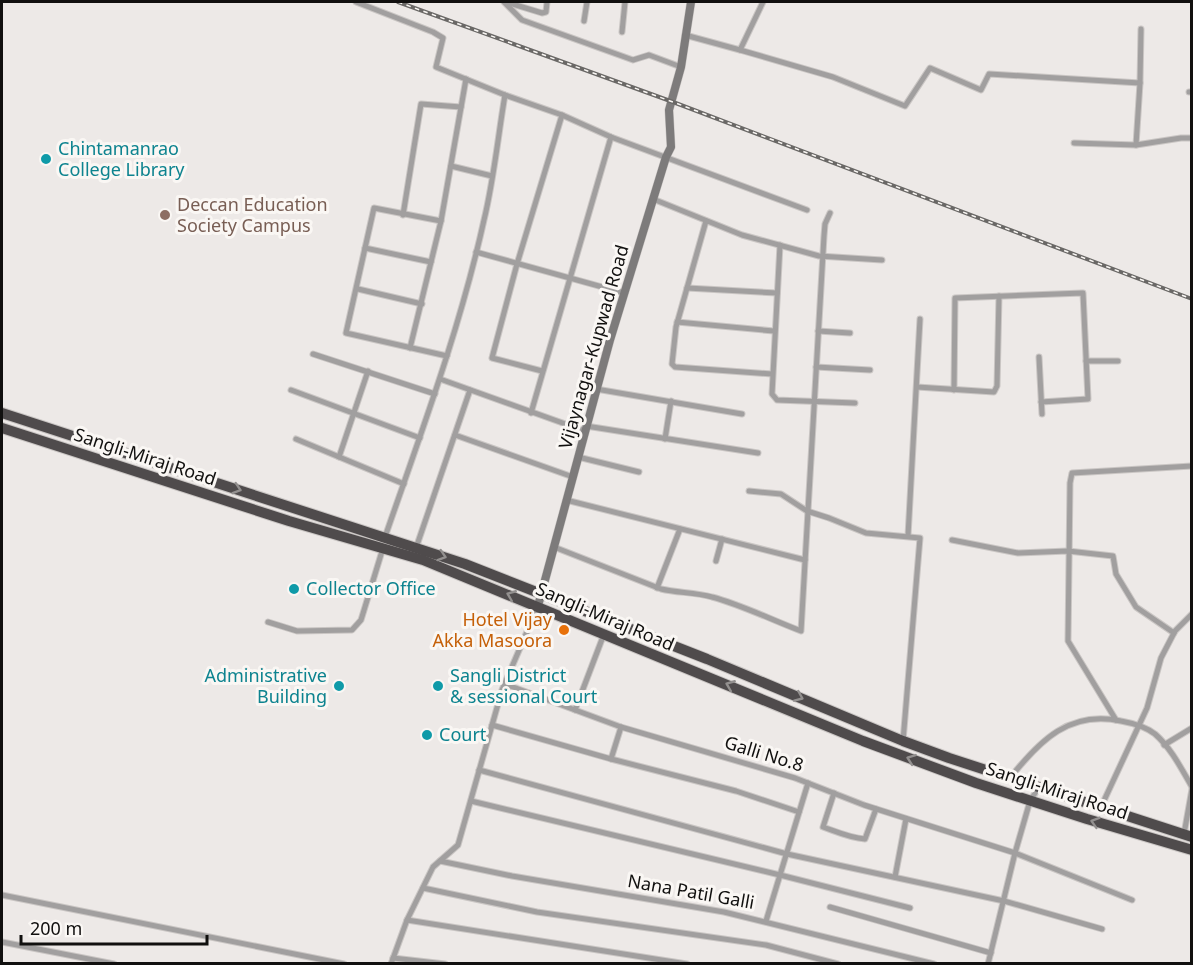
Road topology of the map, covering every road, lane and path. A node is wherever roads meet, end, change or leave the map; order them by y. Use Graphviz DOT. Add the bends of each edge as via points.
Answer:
graph roads {
  1 [pos="357,2"];
  2 [pos="505,2"];
  3 [pos="547,2"];
  4 [pos="587,2"];
  5 [pos="625,2"];
  6 [pos="691,2"];
  7 [pos="763,2"];
  8 [pos="515,3"];
  9 [pos="584,21"];
  10 [pos="1141,28"];
  11 [pos="622,32"];
  12 [pos="685,34"];
  13 [pos="740,50"];
  14 [pos="681,67"];
  15 [pos="466,79"];
  16 [pos="1140,83"];
  17 [pos="505,95"];
  18 [pos="461,107"];
  19 [pos="562,115"];
  20 [pos="611,137"];
  21 [pos="1191,138"];
  22 [pos="1074,143"];
  23 [pos="1136,145"];
  24 [pos="666,157"];
  25 [pos="451,166"];
  26 [pos="492,176"];
  27 [pos="653,200"];
  28 [pos="807,210"];
  29 [pos="830,213"];
  30 [pos="404,214"];
  31 [pos="706,220"];
  32 [pos="441,222"];
  33 [pos="780,245"];
  34 [pos="365,248"];
  35 [pos="476,252"];
  36 [pos="822,256"];
  37 [pos="882,260"];
  38 [pos="431,262"];
  39 [pos="517,264"];
  40 [pos="569,278"];
  41 [pos="687,288"];
  42 [pos="358,289"];
  43 [pos="624,293"];
  44 [pos="777,293"];
  45 [pos="999,296"];
  46 [pos="422,304"];
  47 [pos="920,319"];
  48 [pos="677,322"];
  49 [pos="818,331"];
  50 [pos="774,332"];
  51 [pos="850,333"];
  52 [pos="410,348"];
  53 [pos="313,354"];
  54 [pos="447,356"];
  55 [pos="1039,357"];
  56 [pos="1086,361"];
  57 [pos="1118,361"];
  58 [pos="816,368"];
  59 [pos="870,370"];
  60 [pos="368,371"];
  61 [pos="542,371"];
  62 [pos="772,374"];
  63 [pos="440,379"];
  64 [pos="917,387"];
  65 [pos="596,389"];
  66 [pos="291,390"];
  67 [pos="470,390"];
  68 [pos="954,390"];
  69 [pos="435,394"];
  70 [pos="671,401"];
  71 [pos="814,402"];
  72 [pos="1041,402"];
  73 [pos="855,403"];
  74 [pos="2,413"];
  75 [pos="353,413"];
  76 [pos="531,413"];
  77 [pos="742,414"];
  78 [pos="1042,414"];
  79 [pos="2,428"];
  80 [pos="586,429"];
  81 [pos="454,435"];
  82 [pos="420,438"];
  83 [pos="296,439"];
  84 [pos="665,439"];
  85 [pos="758,453"];
  86 [pos="339,457"];
  87 [pos="578,457"];
  88 [pos="1191,466"];
  89 [pos="639,472"];
  90 [pos="573,477"];
  91 [pos="404,484"];
  92 [pos="749,492"];
  93 [pos="566,500"];
  94 [pos="807,512"];
  95 [pos="680,528"];
  96 [pos="908,536"];
  97 [pos="722,539"];
  98 [pos="952,540"];
  99 [pos="384,543"];
  100 [pos="554,547"];
  101 [pos="416,548"];
  102 [pos="1068,550"];
  103 [pos="804,560"];
  104 [pos="716,561"];
  105 [pos="657,588"];
  106 [pos="541,594"];
  107 [pos="538,606"];
  108 [pos="1191,614"];
  109 [pos="268,621"];
  110 [pos="1174,633"];
  111 [pos="604,634"];
  112 [pos="505,684"];
  113 [pos="575,710"];
  114 [pos="1116,720"];
  115 [pos="492,725"];
  116 [pos="1139,726"];
  117 [pos="621,727"];
  118 [pos="1191,728"];
  119 [pos="903,741"];
  120 [pos="1164,745"];
  121 [pos="611,759"];
  122 [pos="479,770"];
  123 [pos="1010,777"];
  124 [pos="808,783"];
  125 [pos="1040,787"];
  126 [pos="1191,788"];
  127 [pos="834,793"];
  128 [pos="471,801"];
  129 [pos="1030,801"];
  130 [pos="1101,807"];
  131 [pos="876,809"];
  132 [pos="799,812"];
  133 [pos="906,819"];
  134 [pos="1188,835"];
  135 [pos="1191,850"];
  136 [pos="1015,853"];
  137 [pos="787,854"];
  138 [pos="440,861"];
  139 [pos="780,874"];
  140 [pos="895,877"];
  141 [pos="423,888"];
  142 [pos="2,895"];
  143 [pos="1132,900"];
  144 [pos="1004,901"];
  145 [pos="830,907"];
  146 [pos="910,908"];
  147 [pos="406,920"];
  148 [pos="766,921"];
  149 [pos="1102,929"];
  150 [pos="2,942"];
  151 [pos="991,953"];
  152 [pos="392,961"];
  153 [pos="114,963"];
  154 [pos="345,963"];
  155 [pos="445,963"];
  156 [pos="687,963"];
  157 [pos="838,963"];
  158 [pos="934,963"];
  159 [pos="988,963"];
  1 -- 15 [label="street" via="443,38 436,67"];
  2 -- 8 [label="street"];
  2 -- 14 [label="street" via="522,20 633,60 649,55"];
  3 -- 8 [label="street" via="546,12 542,13"];
  4 -- 9 [label="street"];
  5 -- 11 [label="street"];
  6 -- 12 [label="street"];
  7 -- 13 [label="street"];
  10 -- 16 [label="street"];
  12 -- 13 [label="street"];
  12 -- 14 [label="street"];
  13 -- 16 [label="street" via="833,77 905,106 930,68 981,90 989,74"];
  14 -- 24 [label="street, Vijaynagar-Kupwad Road" via="669,110 671,147"];
  15 -- 17 [label="street"];
  15 -- 18 [label="street"];
  16 -- 23 [label="street"];
  17 -- 19 [label="street"];
  17 -- 26 [label="street"];
  18 -- 25 [label="street"];
  18 -- 30 [label="street" via="421,104"];
  19 -- 20 [label="street"];
  19 -- 39 [label="street"];
  20 -- 24 [label="street"];
  20 -- 40 [label="street"];
  21 -- 23 [label="street"];
  22 -- 23 [label="street"];
  24 -- 27 [label="street, Vijaynagar-Kupwad Road"];
  24 -- 28 [label="street"];
  25 -- 26 [label="street"];
  25 -- 32 [label="street"];
  26 -- 35 [label="street"];
  27 -- 31 [label="street"];
  27 -- 43 [label="street, Vijaynagar-Kupwad Road"];
  29 -- 36 [label="street"];
  30 -- 32 [label="street"];
  30 -- 34 [label="street" via="374,208"];
  31 -- 33 [label="street"];
  31 -- 41 [label="street"];
  32 -- 38 [label="street"];
  33 -- 36 [label="street"];
  33 -- 44 [label="street"];
  34 -- 38 [label="street"];
  34 -- 42 [label="street"];
  35 -- 39 [label="street"];
  35 -- 54 [label="street"];
  36 -- 37 [label="street"];
  36 -- 49 [label="street"];
  38 -- 46 [label="street"];
  39 -- 40 [label="street"];
  39 -- 61 [label="street" via="492,358"];
  40 -- 43 [label="street"];
  40 -- 61 [label="street"];
  41 -- 44 [label="street"];
  41 -- 48 [label="street"];
  42 -- 46 [label="street"];
  42 -- 52 [label="street" via="346,333"];
  43 -- 65 [label="street, Vijaynagar-Kupwad Road"];
  44 -- 50 [label="street"];
  45 -- 56 [label="street" via="1083,293"];
  45 -- 68 [label="street" via="955,298"];
  45 -- 68 [label="street" via="997,386 994,392"];
  46 -- 52 [label="street"];
  47 -- 64 [label="street"];
  48 -- 50 [label="street"];
  48 -- 62 [label="street" via="671,358 675,367"];
  49 -- 51 [label="street"];
  49 -- 58 [label="street"];
  50 -- 62 [label="street"];
  52 -- 54 [label="street"];
  53 -- 60 [label="street"];
  54 -- 63 [label="street"];
  55 -- 72 [label="street"];
  56 -- 57 [label="street"];
  56 -- 72 [label="street" via="1088,399"];
  58 -- 59 [label="street"];
  58 -- 71 [label="street"];
  60 -- 69 [label="street"];
  60 -- 75 [label="street"];
  61 -- 76 [label="street"];
  62 -- 71 [label="street" via="772,394 777,400"];
  63 -- 67 [label="street"];
  63 -- 69 [label="street"];
  64 -- 68 [label="street"];
  64 -- 96 [label="street"];
  65 -- 70 [label="street"];
  65 -- 80 [label="street, Vijaynagar-Kupwad Road"];
  66 -- 75 [label="street"];
  67 -- 76 [label="street"];
  67 -- 81 [label="street"];
  69 -- 82 [label="street"];
  70 -- 77 [label="street"];
  70 -- 84 [label="street"];
  71 -- 73 [label="street"];
  71 -- 94 [label="street"];
  72 -- 78 [label="street"];
  74 -- 99 [label="highway, Sangli-Miraj Road, one-way"];
  75 -- 82 [label="street"];
  75 -- 86 [label="street"];
  76 -- 80 [label="street"];
  79 -- 99 [label="highway, Sangli-Miraj Road" via="289,521"];
  80 -- 84 [label="street"];
  80 -- 87 [label="street, Vijaynagar-Kupwad Road"];
  81 -- 90 [label="street"];
  81 -- 101 [label="street"];
  82 -- 91 [label="street"];
  83 -- 86 [label="street"];
  84 -- 85 [label="street"];
  86 -- 91 [label="street"];
  87 -- 89 [label="street"];
  87 -- 90 [label="street, Vijaynagar-Kupwad Road"];
  88 -- 102 [label="street" via="1072,473"];
  90 -- 93 [label="street, Vijaynagar-Kupwad Road"];
  91 -- 99 [label="street"];
  92 -- 94 [label="street" via="781,494"];
  93 -- 95 [label="street"];
  93 -- 100 [label="street, Vijaynagar-Kupwad Road"];
  94 -- 96 [label="street" via="866,533"];
  94 -- 103 [label="street"];
  95 -- 97 [label="street"];
  95 -- 105 [label="street"];
  96 -- 119 [label="street" via="920,538"];
  97 -- 103 [label="street"];
  97 -- 104 [label="street"];
  98 -- 102 [label="street" via="1018,552"];
  99 -- 101 [label="highway, Sangli-Miraj Road"];
  107 -- 99 [label="highway, Sangli-Miraj Road, one-way"];
  99 -- 109 [label="street" via="361,620 352,630 297,631"];
  100 -- 105 [label="street"];
  100 -- 106 [label="street, Vijaynagar-Kupwad Road"];
  101 -- 106 [label="highway, Sangli-Miraj Road, one-way"];
  102 -- 110 [label="street" via="1113,556 1116,574 1136,607"];
  102 -- 114 [label="street" via="1068,641"];
  103 -- 105 [label="street" via="801,631 716,598"];
  106 -- 107 [label="street, Vijaynagar-Kupwad Road"];
  106 -- 119 [label="highway, Sangli-Miraj Road, one-way"];
  107 -- 111 [label="highway, Sangli-Miraj Road"];
  107 -- 112 [label="street"];
  108 -- 110 [label="street"];
  110 -- 116 [label="street" via="1161,658"];
  111 -- 113 [label="street"];
  129 -- 111 [label="highway, Sangli-Miraj Road, one-way" via="863,741"];
  112 -- 113 [label="street, Galli No.8"];
  112 -- 115 [label="street"];
  113 -- 117 [label="street, Galli No.8"];
  114 -- 116 [label="street"];
  114 -- 123 [label="street" via="1105,717 1070,723 1032,750"];
  115 -- 121 [label="street"];
  115 -- 122 [label="street"];
  116 -- 120 [label="street" via="1154,733"];
  116 -- 130 [label="street"];
  117 -- 121 [label="street"];
  117 -- 124 [label="street, Galli No.8"];
  118 -- 120 [label="street"];
  119 -- 123 [label="highway, Sangli-Miraj Road"];
  120 -- 126 [label="street"];
  121 -- 132 [label="street" via="736,791"];
  122 -- 128 [label="street"];
  122 -- 137 [label="street"];
  123 -- 125 [label="highway, Sangli-Miraj Road"];
  124 -- 127 [label="street, Galli No.8"];
  124 -- 132 [label="street"];
  125 -- 129 [label="street"];
  125 -- 130 [label="highway, Sangli-Miraj Road"];
  126 -- 134 [label="street"];
  127 -- 131 [label="street, Galli No.8"];
  127 -- 131 [label="street" via="823,827 836,832 865,839"];
  128 -- 138 [label="street" via="458,845"];
  128 -- 139 [label="street"];
  135 -- 129 [label="highway, Sangli-Miraj Road, one-way"];
  129 -- 136 [label="street"];
  130 -- 134 [label="highway, Sangli-Miraj Road"];
  131 -- 133 [label="street, Galli No.8"];
  132 -- 137 [label="street"];
  133 -- 136 [label="street, Galli No.8"];
  133 -- 140 [label="street"];
  136 -- 143 [label="street, Galli No.8"];
  136 -- 144 [label="street"];
  137 -- 139 [label="street"];
  137 -- 140 [label="street"];
  138 -- 141 [label="street"];
  138 -- 148 [label="street, Nana Patil Galli"];
  139 -- 146 [label="street"];
  139 -- 148 [label="street"];
  140 -- 144 [label="street"];
  141 -- 147 [label="street"];
  141 -- 157 [label="street" via="537,912 766,945"];
  142 -- 154 [label="street"];
  144 -- 149 [label="street"];
  144 -- 151 [label="street"];
  145 -- 151 [label="street"];
  147 -- 152 [label="street"];
  147 -- 156 [label="street"];
  148 -- 158 [label="street, Nana Patil Galli"];
  150 -- 153 [label="street"];
  151 -- 159 [label="street"];
  152 -- 155 [label="street"];
}
